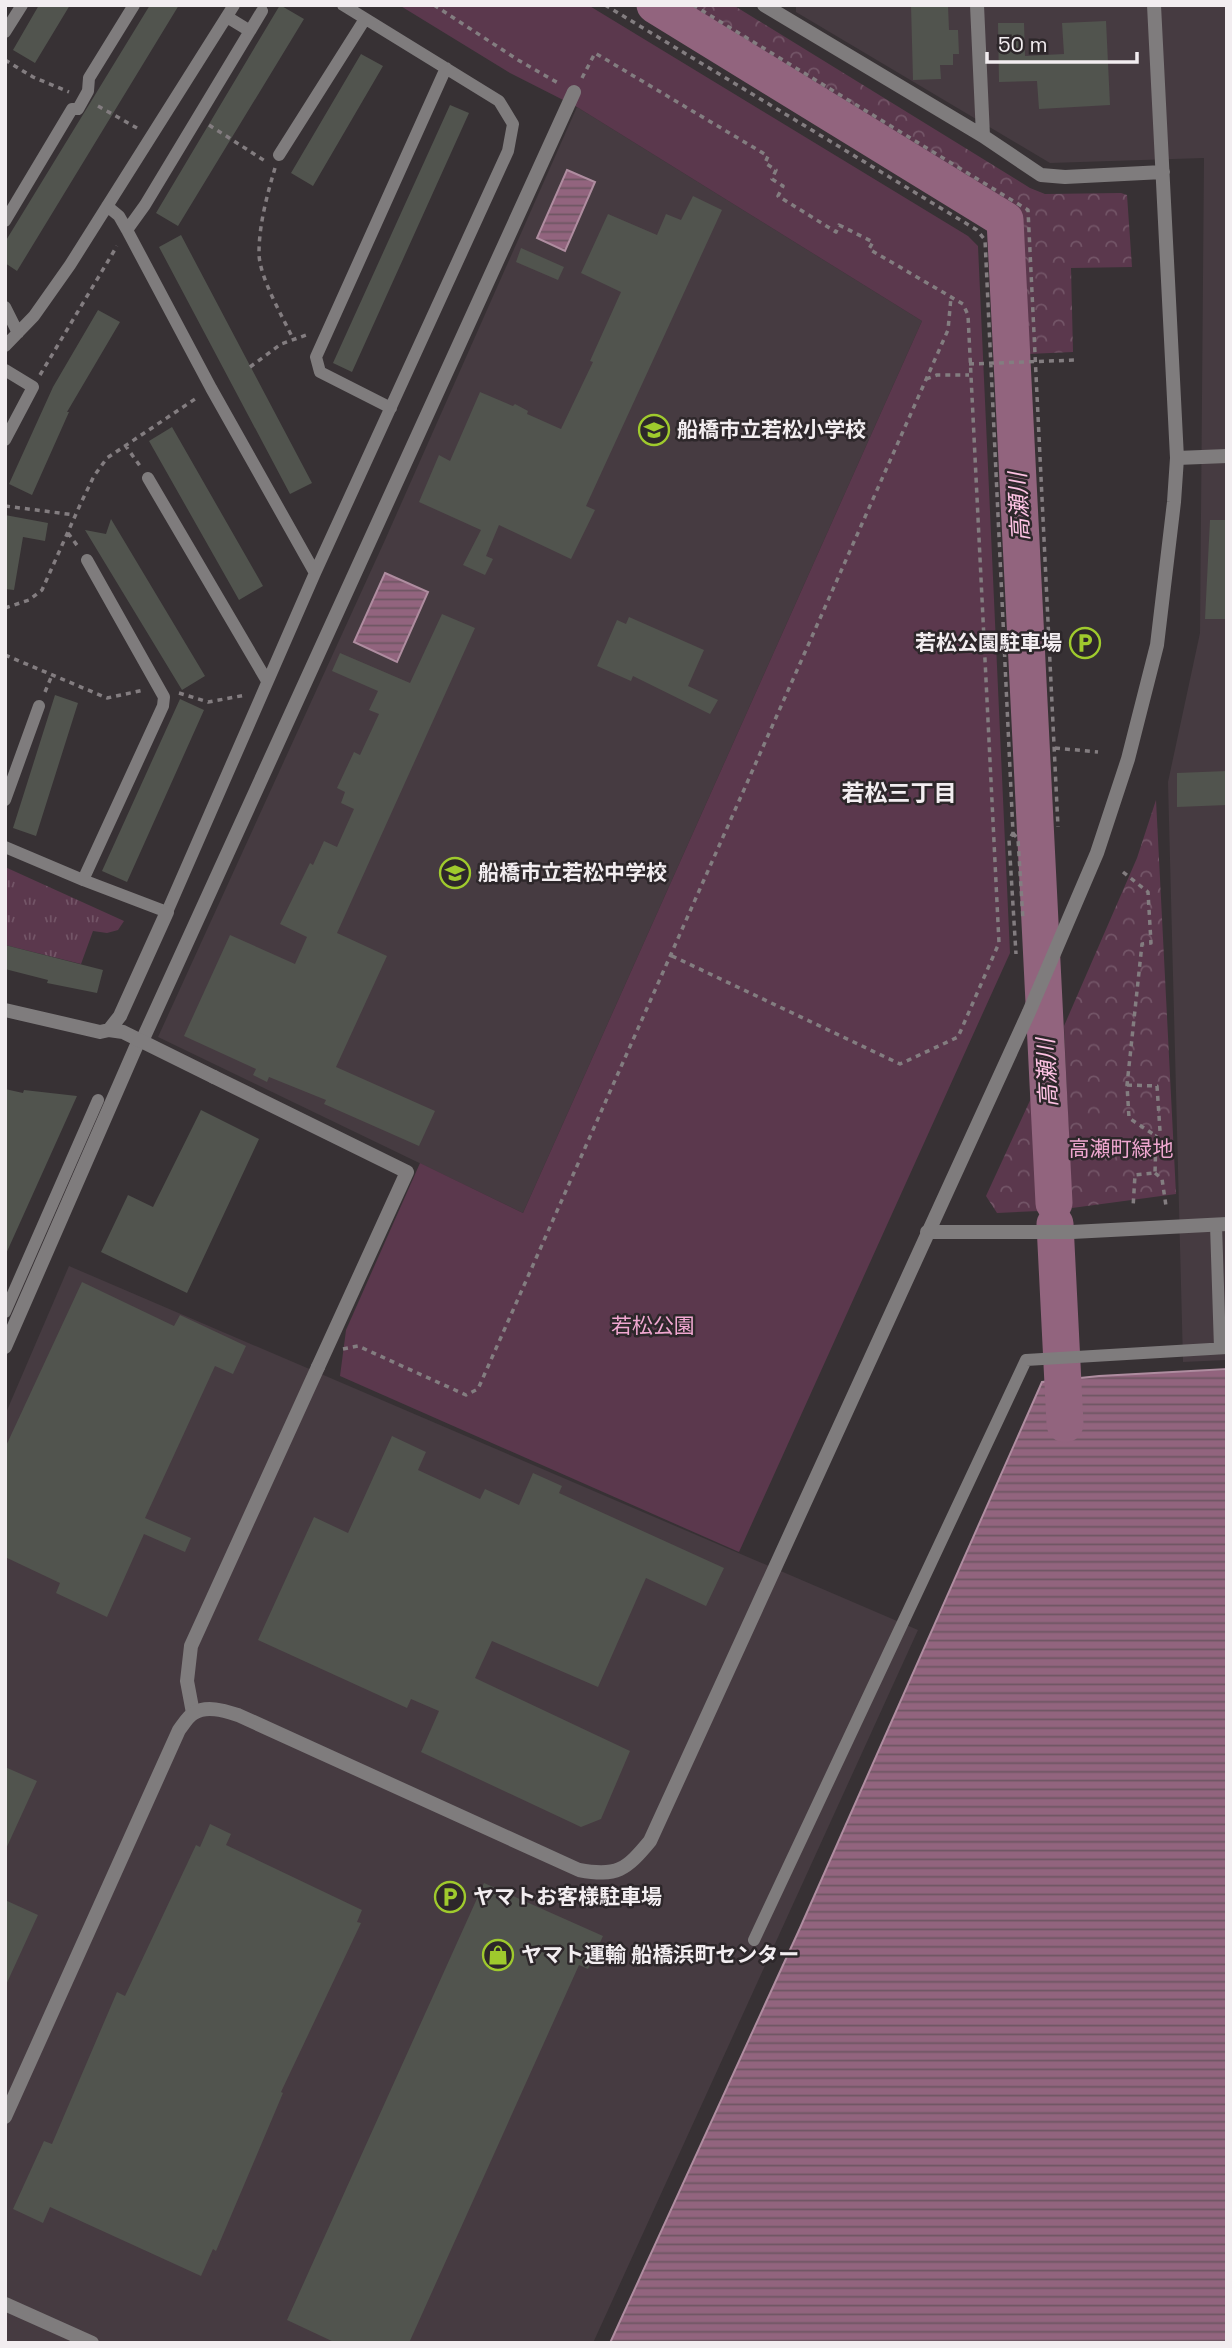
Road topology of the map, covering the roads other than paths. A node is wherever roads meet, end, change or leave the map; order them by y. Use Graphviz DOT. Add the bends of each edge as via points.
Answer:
graph roads {
  1 [pos="22,5"];
  2 [pos="134,5"];
  3 [pos="343,5"];
  4 [pos="764,5"];
  5 [pos="977,5"];
  6 [pos="1154,5"];
  7 [pos="230,11"];
  8 [pos="261,11"];
  9 [pos="788,13"];
  10 [pos="365,19"];
  11 [pos="250,31"];
  12 [pos="5,32"];
  13 [pos="446,68"];
  14 [pos="574,92"];
  15 [pos="983,136"];
  16 [pos="279,155"];
  17 [pos="1163,172"];
  18 [pos="107,206"];
  19 [pos="5,221"];
  20 [pos="127,230"];
  21 [pos="5,307"];
  22 [pos="18,333"];
  23 [pos="5,346"];
  24 [pos="5,370"];
  25 [pos="391,408"];
  26 [pos="5,440"];
  27 [pos="1227,456"];
  28 [pos="1177,458"];
  29 [pos="148,478"];
  30 [pos="87,560"];
  31 [pos="315,573"];
  32 [pos="265,686"];
  33 [pos="39,706"];
  34 [pos="5,800"];
  35 [pos="5,846"];
  36 [pos="83,880"];
  37 [pos="167,912"];
  38 [pos="5,1010"];
  39 [pos="109,1030"];
  40 [pos="141,1041"];
  41 [pos="97,1100"];
  42 [pos="1222,1225"];
  43 [pos="927,1232"];
  44 [pos="5,1312"];
  45 [pos="5,1347"];
  46 [pos="1223,1348"];
  47 [pos="193,1713"];
  48 [pos="754,1940"];
  49 [pos="5,2117"];
  50 [pos="5,2304"];
  51 [pos="92,2343"];
  1 -- 12 [label="lane"];
  2 -- 19 [label="lane" via="89,78 88,91 78,108 72,109"];
  3 -- 10 [label="lane"];
  4 -- 9 [label="street"];
  5 -- 15 [label="street"];
  6 -- 17 [label="street"];
  7 -- 11 [label="lane"];
  7 -- 18 [label="lane"];
  8 -- 11 [label="lane"];
  9 -- 15 [label="street"];
  10 -- 13 [label="lane"];
  10 -- 16 [label="lane"];
  11 -- 20 [label="lane"];
  13 -- 25 [label="lane" via="499,100 513,124 512,137"];
  13 -- 25 [label="lane" via="316,357 320,372"];
  14 -- 40 [label="street"];
  15 -- 17 [label="street" via="1041,175"];
  17 -- 28 [label="street"];
  18 -- 20 [label="lane"];
  18 -- 22 [label="lane" via="70,265"];
  20 -- 31 [label="lane"];
  21 -- 22 [label="lane"];
  22 -- 23 [label="lane"];
  24 -- 26 [label="lane" via="33,387"];
  25 -- 31 [label="lane"];
  27 -- 28 [label="street"];
  28 -- 43 [label="street" via="1157,645 1128,759 1097,853"];
  29 -- 32 [label="lane"];
  30 -- 36 [label="lane" via="164,697"];
  31 -- 32 [label="lane"];
  32 -- 37 [label="lane"];
  33 -- 34 [label="lane"];
  35 -- 36 [label="lane"];
  36 -- 37 [label="lane"];
  37 -- 39 [label="street" via="120,1016"];
  38 -- 39 [label="street" via="100,1032"];
  39 -- 40 [label="street"];
  40 -- 45 [label="street"];
  40 -- 47 [label="street" via="407,1172 191,1646 187,1681"];
  41 -- 44 [label="lane"];
  42 -- 43 [label="street"];
  42 -- 46 [label="lane"];
  43 -- 47 [label="street" via="650,1841 634,1861 602,1874 579,1870 238,1715 216,1710"];
  46 -- 48 [label="lane" via="1026,1360"];
  47 -- 49 [label="street" via="179,1730"];
  50 -- 51 [label="street"];
}
